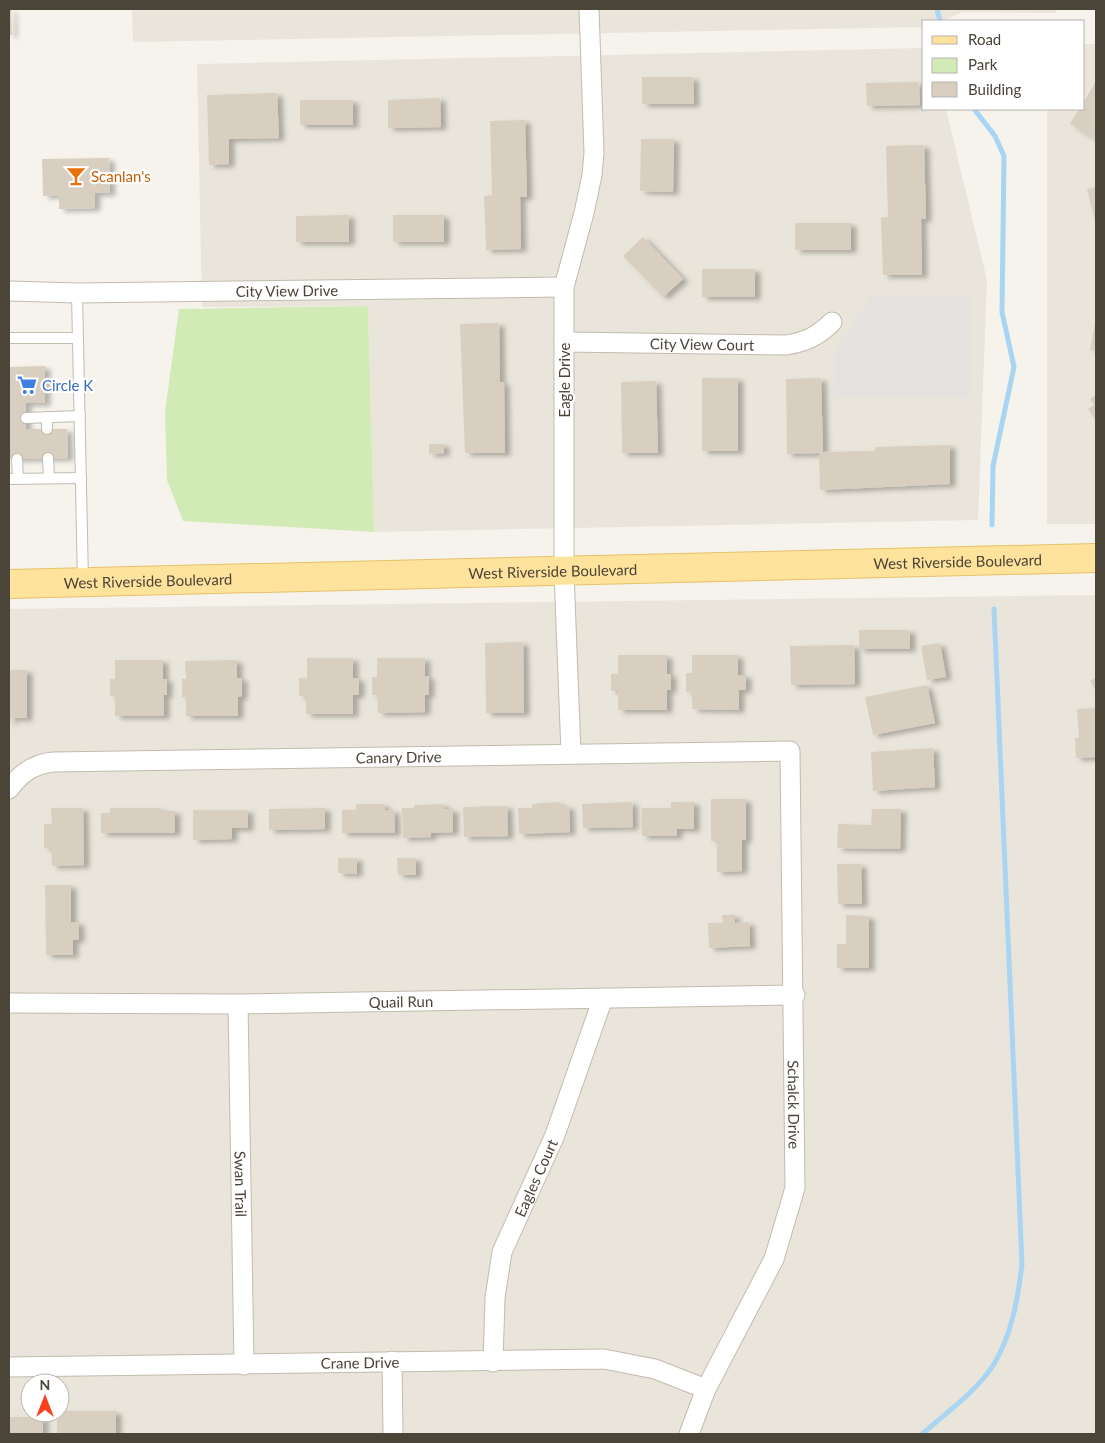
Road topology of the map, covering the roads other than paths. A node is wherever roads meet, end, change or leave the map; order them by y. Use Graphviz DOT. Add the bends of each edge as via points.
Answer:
graph roads {
  1 [pos="589,9"];
  2 [pos="564,287"];
  3 [pos="9,291"];
  4 [pos="77,293"];
  5 [pos="832,322"];
  6 [pos="9,338"];
  7 [pos="78,338"];
  8 [pos="564,342"];
  9 [pos="80,416"];
  10 [pos="47,417"];
  11 [pos="26,418"];
  12 [pos="47,429"];
  13 [pos="48,458"];
  14 [pos="17,459"];
  15 [pos="13,478"];
  16 [pos="49,478"];
  17 [pos="81,478"];
  18 [pos="1096,558"];
  19 [pos="564,572"];
  20 [pos="84,583"];
  21 [pos="9,584"];
  22 [pos="790,751"];
  23 [pos="570,754"];
  24 [pos="11,786"];
  25 [pos="795,995"];
  26 [pos="603,998"];
  27 [pos="9,1003"];
  28 [pos="238,1004"];
  29 [pos="392,1361"];
  30 [pos="493,1362"];
  31 [pos="244,1365"];
  32 [pos="9,1368"];
  33 [pos="706,1389"];
  34 [pos="392,1434"];
  35 [pos="689,1434"];
  1 -- 2 [label="street, Eagle Drive" via="592,176"];
  2 -- 4 [label="street, City View Drive"];
  2 -- 8 [label="street, Eagle Drive"];
  3 -- 4 [label="street, City View Drive"];
  4 -- 7 [label="lane"];
  5 -- 8 [label="street, City View Court" via="820,334 804,342 786,345"];
  6 -- 7 [label="lane"];
  7 -- 9 [label="lane"];
  8 -- 19 [label="street, Eagle Drive"];
  9 -- 10 [label="lane"];
  9 -- 17 [label="lane"];
  10 -- 11 [label="lane"];
  10 -- 12 [label="lane"];
  13 -- 16 [label="lane"];
  14 -- 15 [label="lane"];
  15 -- 16 [label="lane"];
  16 -- 17 [label="lane"];
  17 -- 20 [label="lane"];
  18 -- 19 [label="main road, West Riverside Boulevard"];
  19 -- 20 [label="main road, West Riverside Boulevard"];
  19 -- 23 [label="street, Eagle Drive"];
  20 -- 21 [label="main road, West Riverside Boulevard"];
  22 -- 23 [label="street, Canary Drive"];
  22 -- 25 [label="street, Schalck Drive"];
  23 -- 24 [label="street, Canary Drive" via="53,762 28,769"];
  25 -- 26 [label="street, Quail Run"];
  25 -- 33 [label="street, Schalck Drive" via="795,1188 774,1259"];
  26 -- 28 [label="street, Quail Run"];
  26 -- 30 [label="street, Eagles Court" via="555,1135 502,1252 495,1298"];
  27 -- 28 [label="street, Quail Run"];
  28 -- 31 [label="street, Swan Trail"];
  29 -- 30 [label="street, Crane Drive"];
  29 -- 31 [label="street, Crane Drive"];
  29 -- 34 [label="street"];
  30 -- 33 [label="street, Crane Drive" via="604,1358 655,1369"];
  31 -- 32 [label="street, Crane Drive"];
  33 -- 35 [label="street, Schalck Drive"];
}
